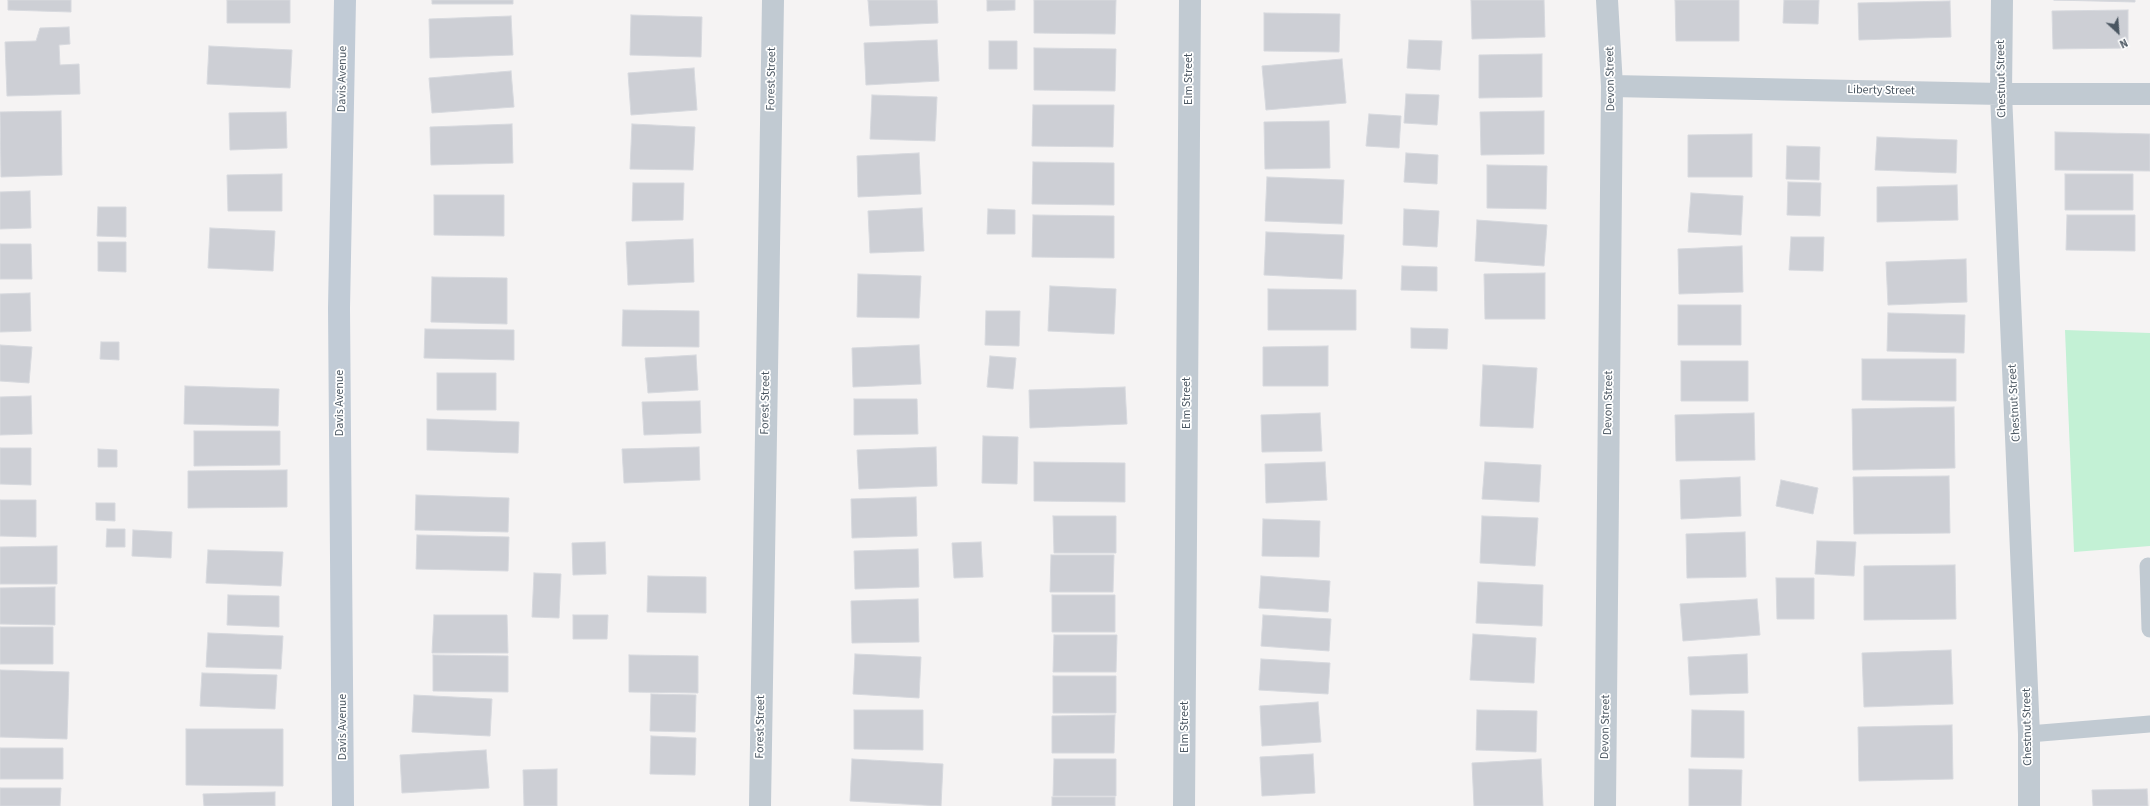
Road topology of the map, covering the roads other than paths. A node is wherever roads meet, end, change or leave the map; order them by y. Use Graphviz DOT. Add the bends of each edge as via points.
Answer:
graph roads {
  1 [pos="344,0"];
  2 [pos="773,0"];
  3 [pos="1190,0"];
  4 [pos="1607,0"];
  5 [pos="2002,0"];
  6 [pos="1612,86"];
  7 [pos="2001,94"];
  8 [pos="2150,94"];
  9 [pos="2148,566"];
  10 [pos="2150,630"];
  11 [pos="2150,724"];
  12 [pos="2030,734"];
  13 [pos="343,806"];
  14 [pos="760,806"];
  15 [pos="1184,806"];
  16 [pos="1605,806"];
  17 [pos="2029,806"];
  1 -- 13 [label="street, Davis Avenue" via="340,308"];
  2 -- 14 [label="street, Forest Street"];
  3 -- 15 [label="street, Elm Street"];
  4 -- 6 [label="street, Devon Street"];
  5 -- 7 [label="street, Chestnut Street"];
  6 -- 7 [label="street, Liberty Street"];
  6 -- 16 [label="street, Devon Street"];
  7 -- 8 [label="street, Liberty Street"];
  7 -- 12 [label="street, Chestnut Street"];
  9 -- 10 [label="lane"];
  11 -- 12 [label="lane"];
  12 -- 17 [label="street, Chestnut Street"];
}
